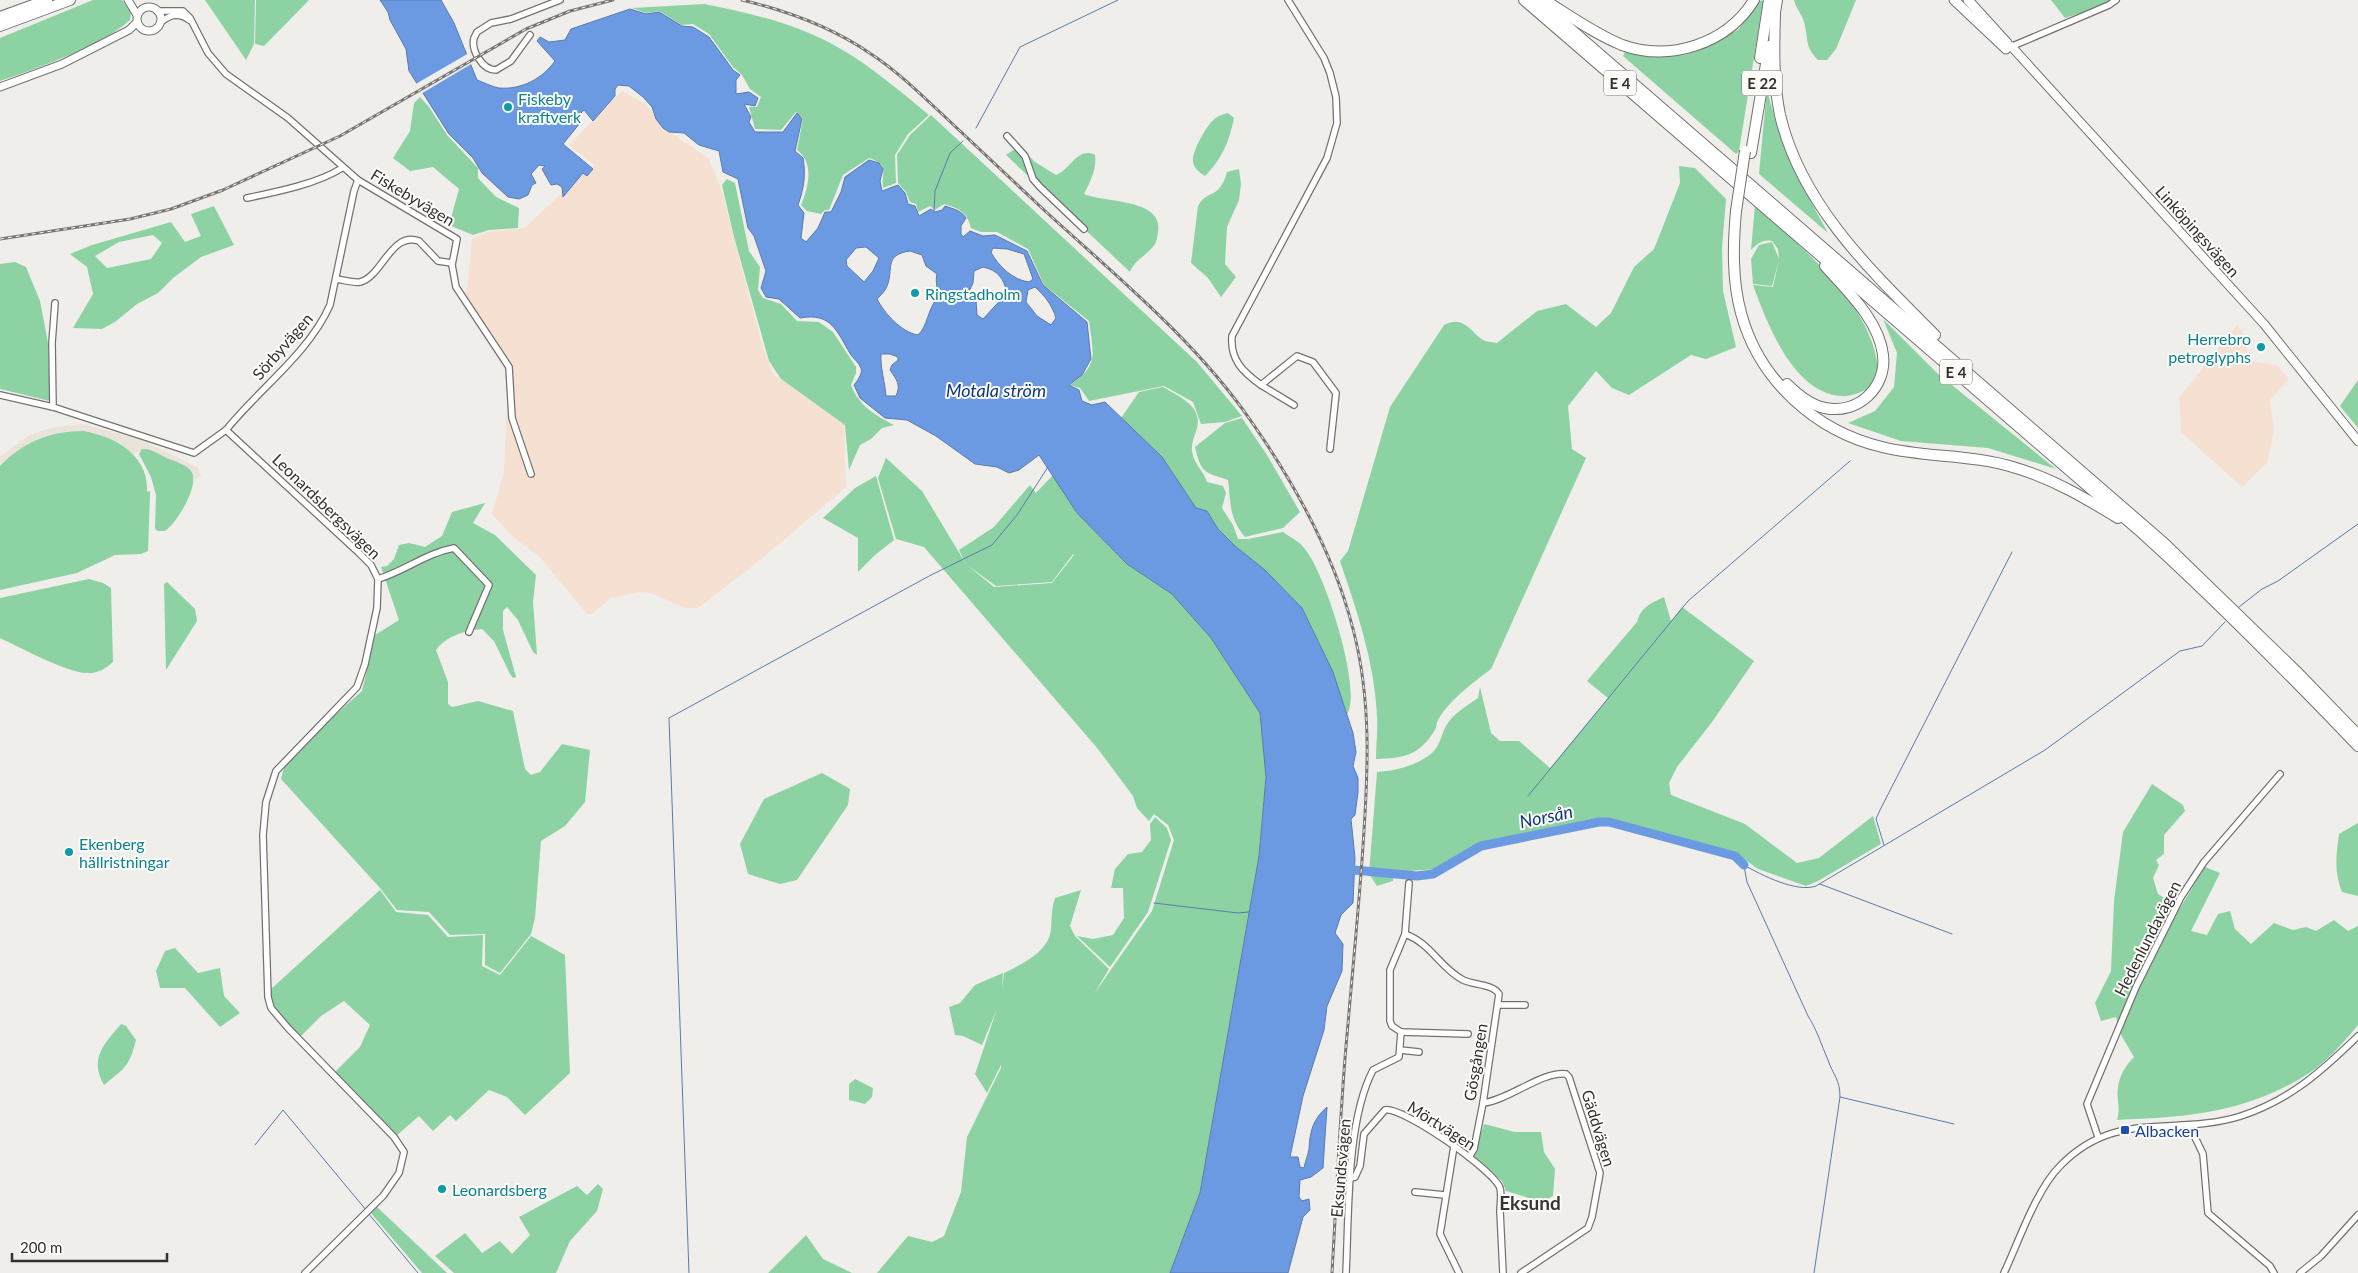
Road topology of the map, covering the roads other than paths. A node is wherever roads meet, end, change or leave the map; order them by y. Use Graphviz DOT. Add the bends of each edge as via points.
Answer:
graph roads {
  1 [pos="47,0"];
  2 [pos="70,0"];
  3 [pos="128,0"];
  4 [pos="560,0"];
  5 [pos="1288,0"];
  6 [pos="1524,0"];
  7 [pos="1537,0"];
  8 [pos="1544,0"];
  9 [pos="1754,0"];
  10 [pos="1769,0"];
  11 [pos="1777,0"];
  12 [pos="1954,0"];
  13 [pos="1968,0"];
  14 [pos="2116,0"];
  15 [pos="144,8"];
  16 [pos="157,10"];
  17 [pos="1775,13"];
  18 [pos="0,17"];
  19 [pos="138,22"];
  20 [pos="161,22"];
  21 [pos="194,25"];
  22 [pos="0,28"];
  23 [pos="530,35"];
  24 [pos="2009,48"];
  25 [pos="0,87"];
  26 [pos="1007,136"];
  27 [pos="1748,152"];
  28 [pos="342,168"];
  29 [pos="358,180"];
  30 [pos="247,198"];
  31 [pos="1739,212"];
  32 [pos="1084,229"];
  33 [pos="1800,237"];
  34 [pos="452,263"];
  35 [pos="336,279"];
  36 [pos="55,303"];
  37 [pos="1261,385"];
  38 [pos="1984,386"];
  39 [pos="0,395"];
  40 [pos="1294,405"];
  41 [pos="53,407"];
  42 [pos="227,431"];
  43 [pos="2358,440"];
  44 [pos="1330,449"];
  45 [pos="531,474"];
  46 [pos="2142,533"];
  47 [pos="378,578"];
  48 [pos="469,632"];
  49 [pos="2358,735"];
  50 [pos="2358,746"];
  51 [pos="2280,774"];
  52 [pos="1409,883"];
  53 [pos="1405,934"];
  54 [pos="1499,1002"];
  55 [pos="1525,1005"];
  56 [pos="1401,1032"];
  57 [pos="1468,1034"];
  58 [pos="2358,1036"];
  59 [pos="1400,1050"];
  60 [pos="1419,1052"];
  61 [pos="1483,1103"];
  62 [pos="2189,1125"];
  63 [pos="2098,1138"];
  64 [pos="1454,1146"];
  65 [pos="1469,1157"];
  66 [pos="1351,1178"];
  67 [pos="1415,1192"];
  68 [pos="1445,1195"];
  69 [pos="2358,1215"];
  70 [pos="305,1273"];
  71 [pos="1346,1273"];
  72 [pos="1459,1273"];
  73 [pos="1503,1273"];
  74 [pos="1521,1273"];
  75 [pos="2004,1273"];
  76 [pos="2274,1273"];
  77 [pos="2300,1273"];
  1 -- 18 [label="highway"];
  2 -- 22 [label="highway"];
  3 -- 15 [label="street"];
  3 -- 19 [label="street"];
  4 -- 23 [label="street" via="485,25 474,38 474,47 484,66 496,70 511,61"];
  5 -- 37 [label="street" via="1330,73 1336,97 1337,123 1327,158 1232,336 1231,346 1238,365"];
  6 -- 33 [label="highway, E 4"];
  7 -- 38 [label="highway, E 4"];
  8 -- 9 [label="highway" via="1621,44 1667,52 1699,45 1717,36 1742,16"];
  10 -- 27 [label="highway"];
  11 -- 17 [label="highway, E 22"];
  12 -- 24 [label="highway"];
  13 -- 24 [label="highway"];
  14 -- 24 [label="street"];
  15 -- 16 [label="street"];
  15 -- 19 [label="street"];
  16 -- 20 [label="street"];
  16 -- 21 [label="street, Fiskebyvägen" via="183,11"];
  17 -- 27 [label="highway, E 22"];
  17 -- 38 [label="highway" via="1774,76 1780,115 1793,155 1808,185 1852,247"];
  19 -- 20 [label="street" via="153,31"];
  19 -- 25 [label="street" via="129,30 62,64"];
  20 -- 21 [label="street" via="179,15"];
  21 -- 28 [label="street, Fiskebyvägen" via="219,68 288,118"];
  24 -- 43 [label="main road, Linköpingsvägen" via="2264,324"];
  26 -- 32 [label="street" via="1025,156 1033,179"];
  27 -- 31 [label="highway, E 22"];
  28 -- 29 [label="street, Fiskebyvägen"];
  28 -- 30 [label="street" via="291,187"];
  29 -- 34 [label="street, Fiskebyvägen" via="457,239"];
  29 -- 35 [label="street, Sörbyvägen"];
  31 -- 33 [label="highway" via="1742,287 1752,325 1764,351 1788,384 1806,400 1826,409 1848,408 1867,398 1879,382 1884,365 1880,342 1859,306"];
  31 -- 46 [label="highway" via="1734,239 1734,274 1745,326 1766,368 1805,410 1824,424 1864,442 1904,451 1983,460 2046,478"];
  33 -- 46 [label="highway, E 4"];
  34 -- 35 [label="street" via="438,261 419,241 407,240 398,245 366,280"];
  34 -- 45 [label="street, Fiskebyvägen" via="456,288 509,367 512,418"];
  35 -- 42 [label="street, Sörbyvägen" via="330,305 319,328"];
  36 -- 41 [label="street"];
  37 -- 40 [label="street"];
  37 -- 44 [label="street" via="1297,356 1313,362 1336,393"];
  38 -- 49 [label="highway, E 4" via="2211,586"];
  39 -- 41 [label="street, Sörbyvägen"];
  41 -- 42 [label="street, Sörbyvägen" via="194,453"];
  42 -- 47 [label="street, Leonardsbergsvägen" via="358,552 372,566"];
  46 -- 50 [label="highway, E 4" via="2292,676"];
  47 -- 48 [label="street" via="456,546 489,585"];
  47 -- 70 [label="street, Leonardsbergsvägen" via="377,612 357,687 276,771 266,802 263,836 271,1008 394,1137 404,1152 399,1173 383,1196"];
  51 -- 63 [label="street, Hedenlundavägen" via="2204,862 2181,897 2136,987 2087,1104"];
  52 -- 53 [label="street"];
  53 -- 54 [label="street" via="1425,943 1438,961 1459,978 1498,991"];
  53 -- 56 [label="street" via="1390,970 1390,1021"];
  54 -- 55 [label="street"];
  54 -- 61 [label="street, Gösgången"];
  56 -- 57 [label="street"];
  56 -- 59 [label="street"];
  58 -- 62 [label="street" via="2315,1077 2274,1102 2241,1116"];
  59 -- 60 [label="street"];
  59 -- 66 [label="street, Eksundsvägen" via="1399,1057 1373,1070 1370,1075 1354,1135"];
  61 -- 65 [label="street, Gösgången" via="1474,1149"];
  61 -- 74 [label="street, Gäddvägen" via="1502,1098 1537,1081 1566,1074 1598,1161 1600,1177 1588,1228"];
  62 -- 63 [label="street" via="2137,1127"];
  62 -- 76 [label="street" via="2203,1154 2208,1213"];
  63 -- 75 [label="street" via="2070,1156 2046,1184"];
  64 -- 65 [label="street, Mörtvägen"];
  64 -- 66 [label="street, Mörtvägen" via="1396,1112 1385,1110 1364,1134 1360,1166 1355,1177"];
  64 -- 68 [label="street"];
  65 -- 73 [label="street, Mörtvägen" via="1497,1181 1501,1195"];
  66 -- 71 [label="street, Eksundsvägen"];
  67 -- 68 [label="street"];
  68 -- 72 [label="street" via="1440,1234"];
  69 -- 77 [label="street" via="2321,1256"];
}
